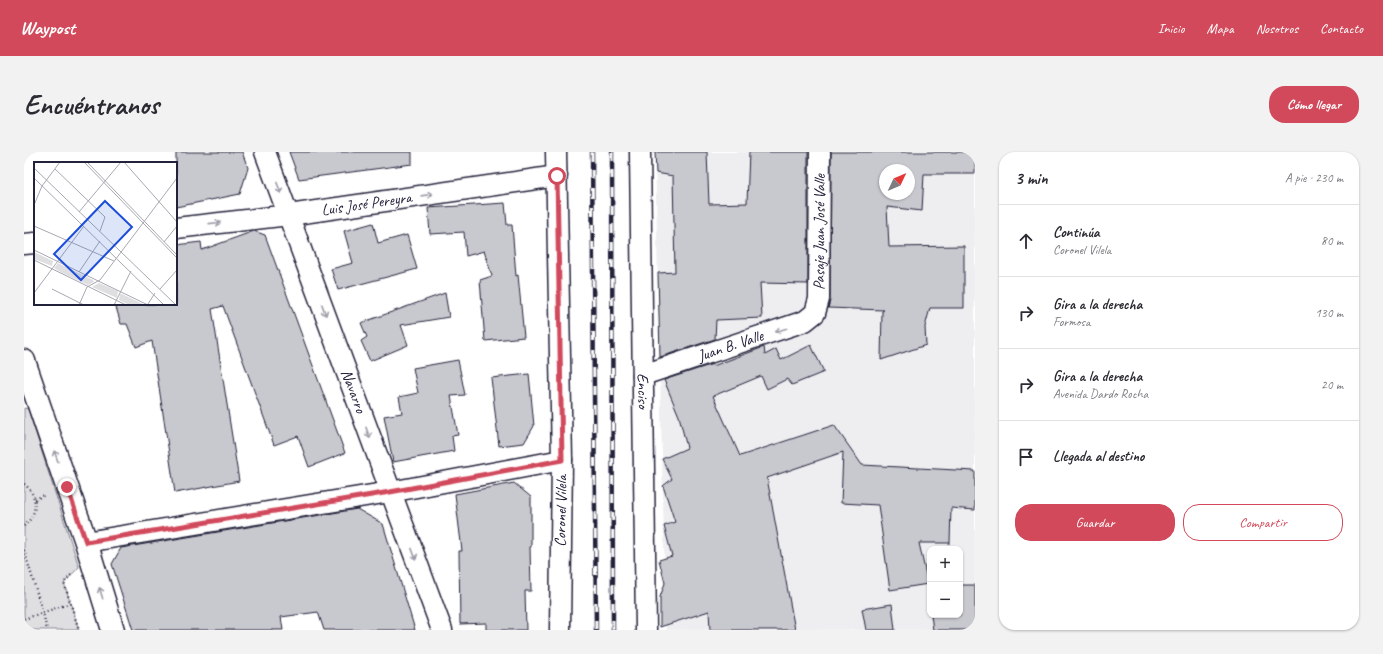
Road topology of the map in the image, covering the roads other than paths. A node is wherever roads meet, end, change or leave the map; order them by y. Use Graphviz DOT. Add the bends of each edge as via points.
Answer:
graph roads {
  1 [pos="265,152"];
  2 [pos="556,152"];
  3 [pos="640,152"];
  4 [pos="820,152"];
  5 [pos="557,176"];
  6 [pos="289,215"];
  7 [pos="177,228"];
  8 [pos="34,243"];
  9 [pos="24,244"];
  10 [pos="815,313"];
  11 [pos="24,361"];
  12 [pos="643,375"];
  13 [pos="562,460"];
  14 [pos="390,492"];
  15 [pos="88,549"];
  16 [pos="113,630"];
  17 [pos="442,630"];
  18 [pos="560,630"];
  19 [pos="646,630"];
  1 -- 6 [label="street, Navarro, one-way"];
  2 -- 5 [label="street, Coronel Vilela"];
  3 -- 12 [label="street, Enciso"];
  4 -- 10 [label="street, Pasaje Juan José Valle" via="819,299"];
  6 -- 5 [label="street, Luis José Pereyra, one-way"];
  5 -- 13 [label="street, Coronel Vilela"];
  7 -- 6 [label="street, Luis José Pereyra, one-way"];
  6 -- 14 [label="street, Navarro, one-way"];
  8 -- 9 [label="street"];
  10 -- 12 [label="street, Juan B. Valle, one-way" via="805,322"];
  15 -- 11 [label="main road, one-way"];
  12 -- 19 [label="street, Enciso"];
  13 -- 14 [label="street"];
  13 -- 18 [label="street, Coronel Vilela"];
  14 -- 15 [label="street"];
  14 -- 17 [label="street, Navarro, one-way"];
  16 -- 15 [label="main road, one-way"];
}
